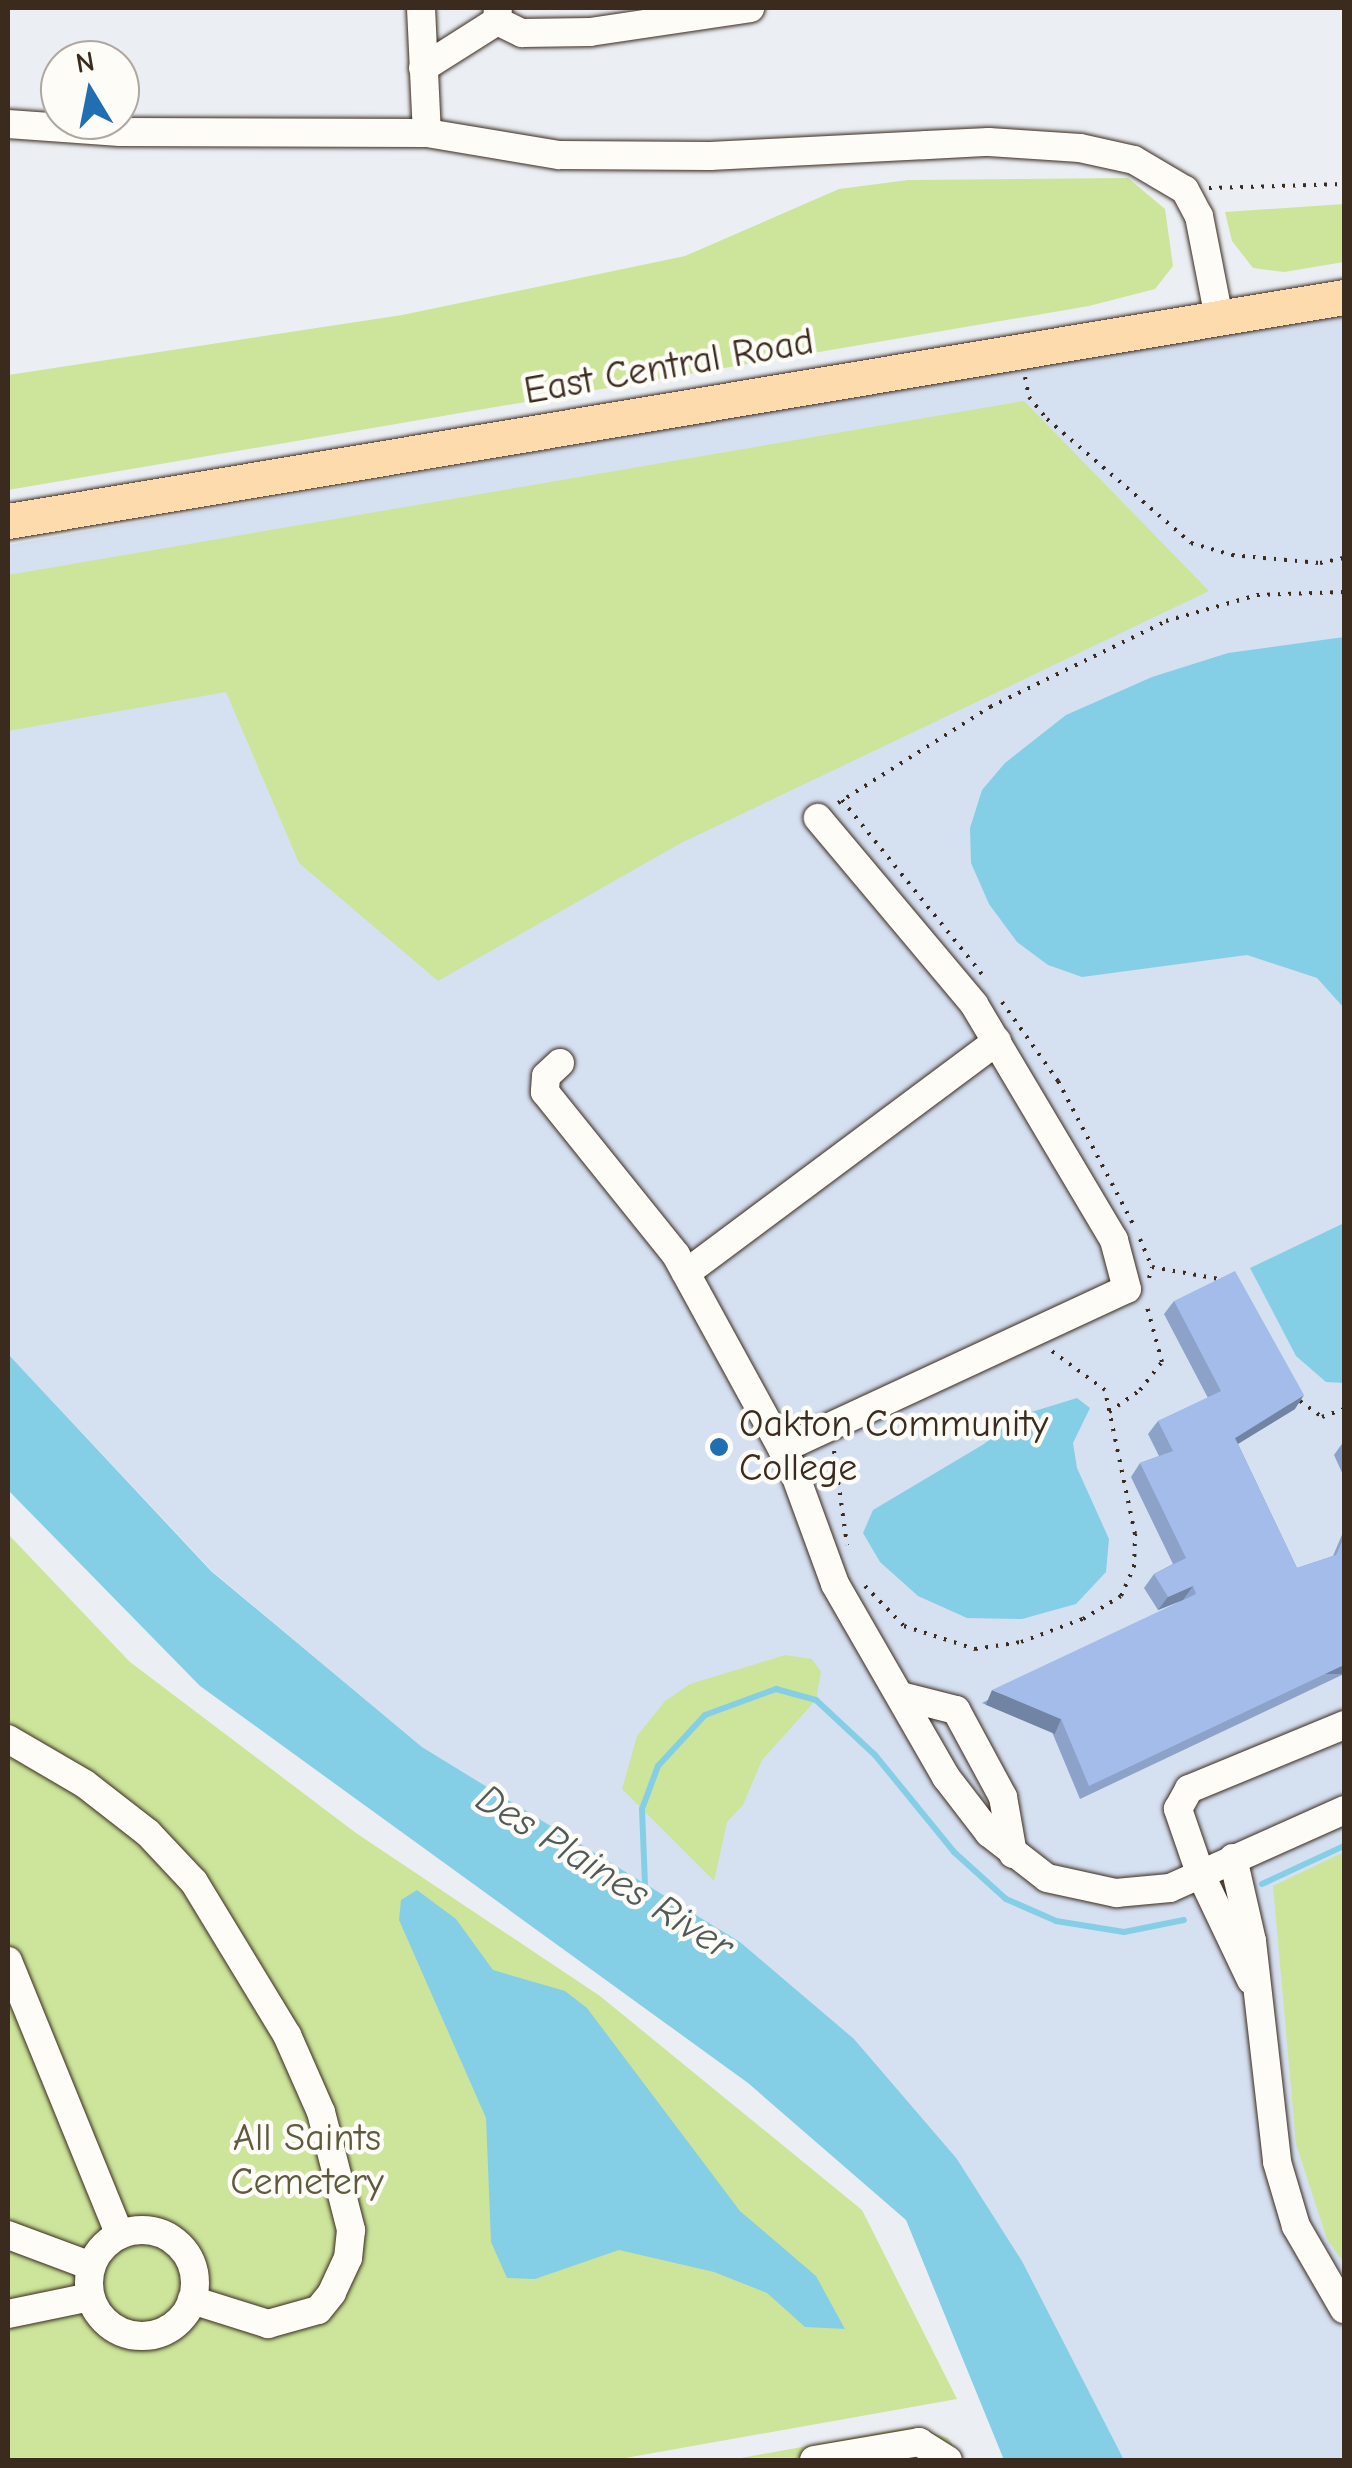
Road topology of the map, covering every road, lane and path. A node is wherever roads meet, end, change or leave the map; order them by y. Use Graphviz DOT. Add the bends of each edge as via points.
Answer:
graph roads {
  1 [pos="421,8"];
  2 [pos="750,8"];
  3 [pos="498,14"];
  4 [pos="423,68"];
  5 [pos="8,124"];
  6 [pos="427,133"];
  7 [pos="1344,184"];
  8 [pos="1185,190"];
  9 [pos="1344,296"];
  10 [pos="1219,318"];
  11 [pos="1023,351"];
  12 [pos="8,521"];
  13 [pos="1344,558"];
  14 [pos="1344,592"];
  15 [pos="818,818"];
  16 [pos="997,1041"];
  17 [pos="560,1063"];
  18 [pos="686,1273"];
  19 [pos="1148,1283"];
  20 [pos="1236,1286"];
  21 [pos="1129,1307"];
  22 [pos="1065,1340"];
  23 [pos="1048,1348"];
  24 [pos="1030,1356"];
  25 [pos="1295,1391"];
  26 [pos="1344,1409"];
  27 [pos="1109,1412"];
  28 [pos="829,1427"];
  29 [pos="782,1449"];
  30 [pos="849,1551"];
  31 [pos="861,1580"];
  32 [pos="901,1696"];
  33 [pos="1344,1725"];
  34 [pos="8,1740"];
  35 [pos="1344,1810"];
  36 [pos="1013,1854"];
  37 [pos="1233,1858"];
  38 [pos="1200,1873"];
  39 [pos="8,1961"];
  40 [pos="1254,1986"];
  41 [pos="120,2234"];
  42 [pos="8,2235"];
  43 [pos="91,2266"];
  44 [pos="90,2296"];
  45 [pos="192,2300"];
  46 [pos="1344,2309"];
  47 [pos="8,2314"];
  48 [pos="814,2460"];
  49 [pos="948,2460"];
  1 -- 4 [label="street"];
  2 -- 3 [label="street" via="590,32 522,33"];
  3 -- 4 [label="street"];
  4 -- 6 [label="street"];
  5 -- 6 [label="street" via="120,132"];
  6 -- 8 [label="street" via="559,155 710,156 989,142 1080,148 1134,160"];
  7 -- 8 [label="path"];
  8 -- 10 [label="street" via="1198,216"];
  9 -- 10 [label="main road, East Central Road"];
  10 -- 11 [label="main road, East Central Road"];
  11 -- 12 [label="main road, East Central Road"];
  11 -- 13 [label="path" via="1029,397 1047,420 1182,537 1232,555"];
  14 -- 15 [label="path" via="1257,595 1166,621 990,708 885,768"];
  15 -- 16 [label="street" via="883,888"];
  16 -- 18 [label="street"];
  16 -- 28 [label="street" via="1114,1240 1127,1290"];
  17 -- 18 [label="street" via="546,1076 545,1092"];
  18 -- 29 [label="street"];
  19 -- 20 [label="path" via="1152,1267 1206,1273"];
  21 -- 27 [label="path" via="1145,1298 1162,1362 1140,1390"];
  22 -- 23 [label="path"];
  23 -- 24 [label="path"];
  23 -- 27 [label="path" via="1105,1390"];
  25 -- 26 [label="path" via="1302,1406 1322,1417"];
  27 -- 31 [label="path" via="1134,1534 1134,1567 1121,1596 1083,1619 1021,1642 974,1648 904,1626 878,1606"];
  28 -- 29 [label="street"];
  28 -- 30 [label="path"];
  29 -- 32 [label="street" via="835,1584"];
  32 -- 36 [label="street" via="946,1777"];
  32 -- 36 [label="street" via="956,1710 1003,1798"];
  33 -- 38 [label="street" via="1189,1789 1178,1809"];
  34 -- 45 [label="street" via="86,1784 148,1832 194,1882 287,2036 321,2112 351,2230 348,2258 332,2293 318,2310 268,2324"];
  35 -- 37 [label="street"];
  36 -- 38 [label="street" via="1047,1878 1116,1894 1170,1888"];
  37 -- 38 [label="street"];
  37 -- 40 [label="street" via="1252,1941"];
  38 -- 40 [label="street"];
  39 -- 41 [label="street"];
  40 -- 46 [label="street" via="1276,2162 1296,2226"];
  41 -- 43 [label="street"];
  41 -- 45 [label="street" via="150,2230 178,2244 194,2270"];
  42 -- 43 [label="street"];
  43 -- 44 [label="street"];
  44 -- 45 [label="street" via="108,2324 140,2336 172,2327"];
  44 -- 47 [label="street"];
  48 -- 49 [label="street" via="920,2442"];
}
